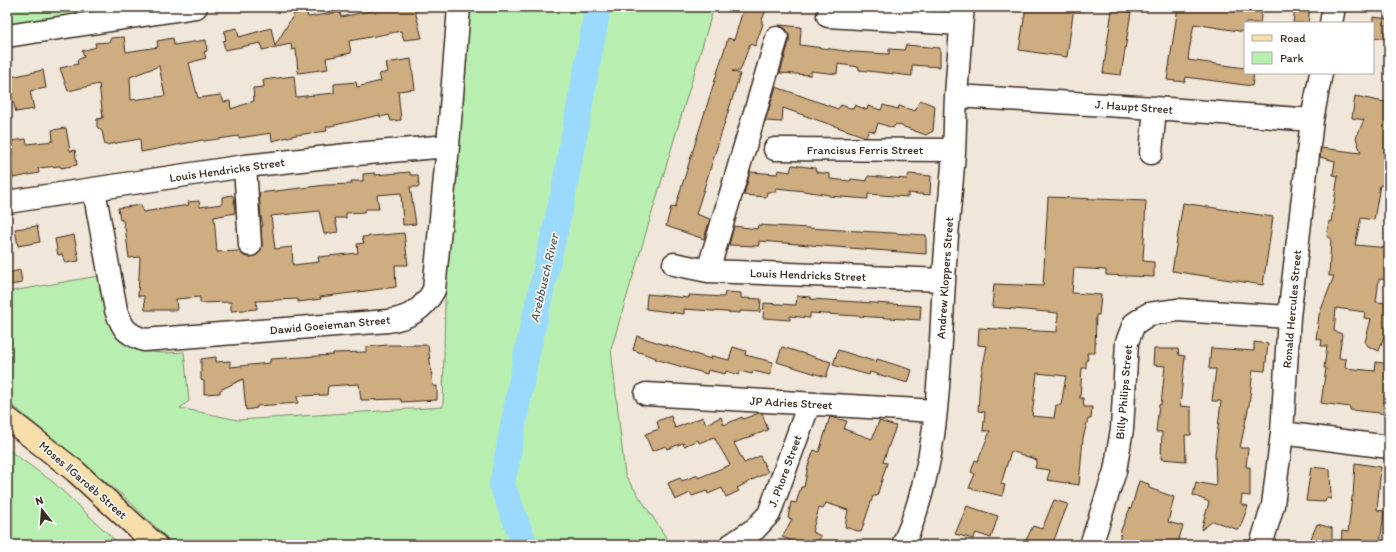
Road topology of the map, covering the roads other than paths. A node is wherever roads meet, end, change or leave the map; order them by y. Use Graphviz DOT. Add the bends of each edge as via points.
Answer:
graph roads {
  1 [pos="196,7"];
  2 [pos="459,7"];
  3 [pos="1334,7"];
  4 [pos="962,15"];
  5 [pos="828,16"];
  6 [pos="1331,22"];
  7 [pos="7,36"];
  8 [pos="777,38"];
  9 [pos="1321,74"];
  10 [pos="956,96"];
  11 [pos="1154,108"];
  12 [pos="1312,120"];
  13 [pos="448,146"];
  14 [pos="775,150"];
  15 [pos="954,150"];
  16 [pos="1151,154"];
  17 [pos="245,166"];
  18 [pos="94,190"];
  19 [pos="7,202"];
  20 [pos="250,245"];
  21 [pos="674,264"];
  22 [pos="708,271"];
  23 [pos="944,280"];
  24 [pos="1289,317"];
  25 [pos="646,394"];
  26 [pos="809,404"];
  27 [pos="935,411"];
  28 [pos="7,418"];
  29 [pos="1282,433"];
  30 [pos="1389,447"];
  31 [pos="156,545"];
  32 [pos="731,545"];
  33 [pos="903,545"];
  34 [pos="1090,545"];
  35 [pos="1261,545"];
  1 -- 7 [label="street"];
  2 -- 13 [label="street, Dawid Goeieman Street"];
  3 -- 6 [label="street"];
  4 -- 5 [label="street"];
  4 -- 10 [label="street, Andrew Kloppers Street"];
  8 -- 22 [label="street"];
  9 -- 12 [label="street, Ronald Hercules Street"];
  10 -- 11 [label="street, J. Haupt Street"];
  10 -- 15 [label="street, Andrew Kloppers Street"];
  11 -- 12 [label="street, J. Haupt Street"];
  11 -- 16 [label="street"];
  12 -- 24 [label="street, Ronald Hercules Street"];
  13 -- 17 [label="street, Louis Hendricks Street"];
  13 -- 18 [label="street, Dawid Goeieman Street" via="434,290 430,298 412,314 388,321 144,340 131,335 122,326 116,310"];
  14 -- 15 [label="street, Francisus Ferris Street"];
  15 -- 23 [label="street, Andrew Kloppers Street"];
  17 -- 18 [label="street, Louis Hendricks Street"];
  17 -- 20 [label="street"];
  18 -- 19 [label="street, Louis Hendricks Street"];
  21 -- 22 [label="street, Louis Hendricks Street"];
  22 -- 23 [label="street, Louis Hendricks Street"];
  23 -- 27 [label="street, Andrew Kloppers Street"];
  24 -- 29 [label="street, Ronald Hercules Street"];
  24 -- 34 [label="street, Billy Philips Street" via="1178,310 1149,314 1134,324 1127,342 1122,429 1114,471"];
  25 -- 26 [label="street, JP Adries Street"];
  26 -- 27 [label="street, JP Adries Street"];
  26 -- 32 [label="street, J. Phore Street" via="769,514 755,529"];
  27 -- 33 [label="street, Andrew Kloppers Street" via="926,475"];
  28 -- 31 [label="main road, Moses ǁGaroëb Street" via="75,471"];
  29 -- 30 [label="street"];
  29 -- 35 [label="street, Ronald Hercules Street" via="1273,505"];
}
